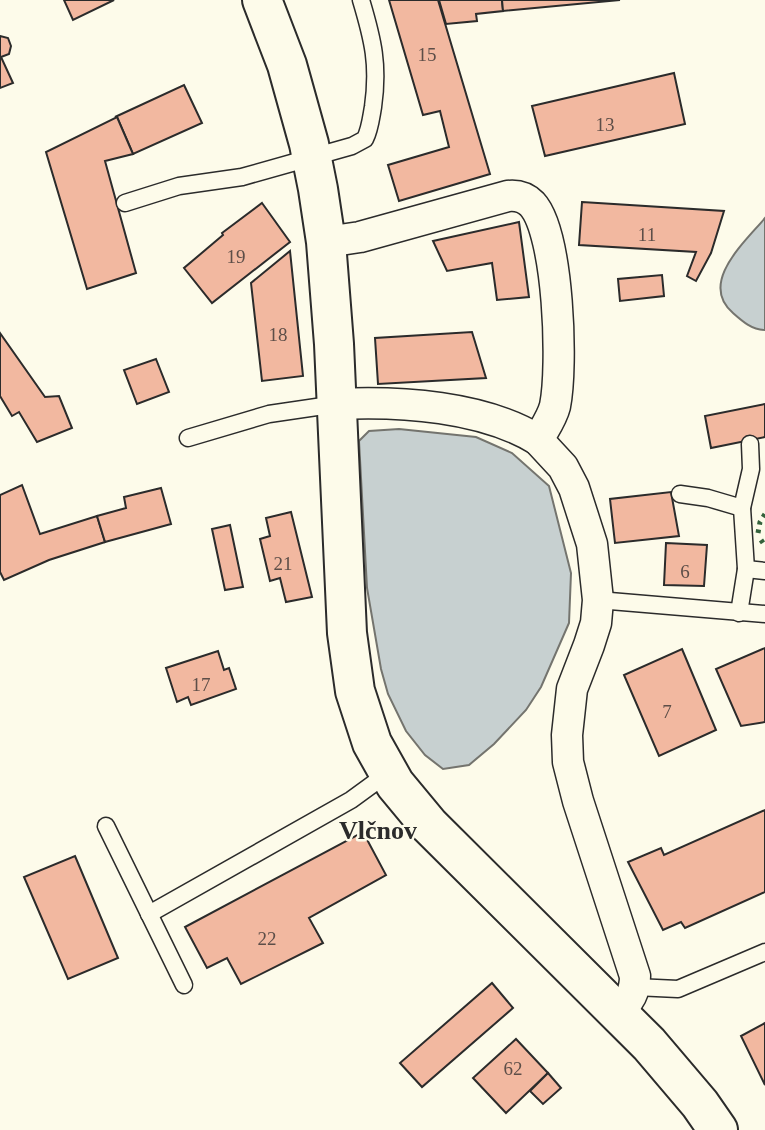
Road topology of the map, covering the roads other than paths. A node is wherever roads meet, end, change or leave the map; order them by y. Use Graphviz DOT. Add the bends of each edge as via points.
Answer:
graph roads {
  1 [pos="262,0"];
  2 [pos="361,0"];
  3 [pos="312,156"];
  4 [pos="125,203"];
  5 [pos="326,242"];
  6 [pos="337,404"];
  7 [pos="188,438"];
  8 [pos="538,440"];
  9 [pos="750,444"];
  10 [pos="680,494"];
  11 [pos="742,508"];
  12 [pos="746,569"];
  13 [pos="765,571"];
  14 [pos="598,600"];
  15 [pos="740,612"];
  16 [pos="765,614"];
  17 [pos="388,773"];
  18 [pos="106,827"];
  19 [pos="149,914"];
  20 [pos="765,952"];
  21 [pos="184,985"];
  22 [pos="627,1000"];
  23 [pos="718,1130"];
  1 -- 3 [label="street" via="287,65"];
  2 -- 3 [label="lane" via="376,62 368,134 352,146"];
  3 -- 4 [label="lane"];
  3 -- 5 [label="street"];
  5 -- 6 [label="street"];
  5 -- 8 [label="street" via="508,196 532,203 550,243 558,355 554,410"];
  6 -- 7 [label="lane" via="268,414"];
  6 -- 8 [label="street" via="471,414 504,422"];
  6 -- 17 [label="street" via="352,673 362,718"];
  8 -- 14 [label="street" via="574,488 592,544"];
  9 -- 11 [label="lane" via="751,469"];
  10 -- 11 [label="lane"];
  11 -- 12 [label="lane"];
  12 -- 13 [label="lane"];
  12 -- 15 [label="lane"];
  14 -- 15 [label="lane"];
  14 -- 22 [label="street" via="596,623 572,689 568,762 631,962"];
  15 -- 16 [label="lane"];
  17 -- 19 [label="lane" via="351,800"];
  17 -- 22 [label="street" via="429,825"];
  18 -- 19 [label="lane"];
  19 -- 21 [label="lane"];
  20 -- 22 [label="lane" via="678,989"];
  22 -- 23 [label="street"];
}
